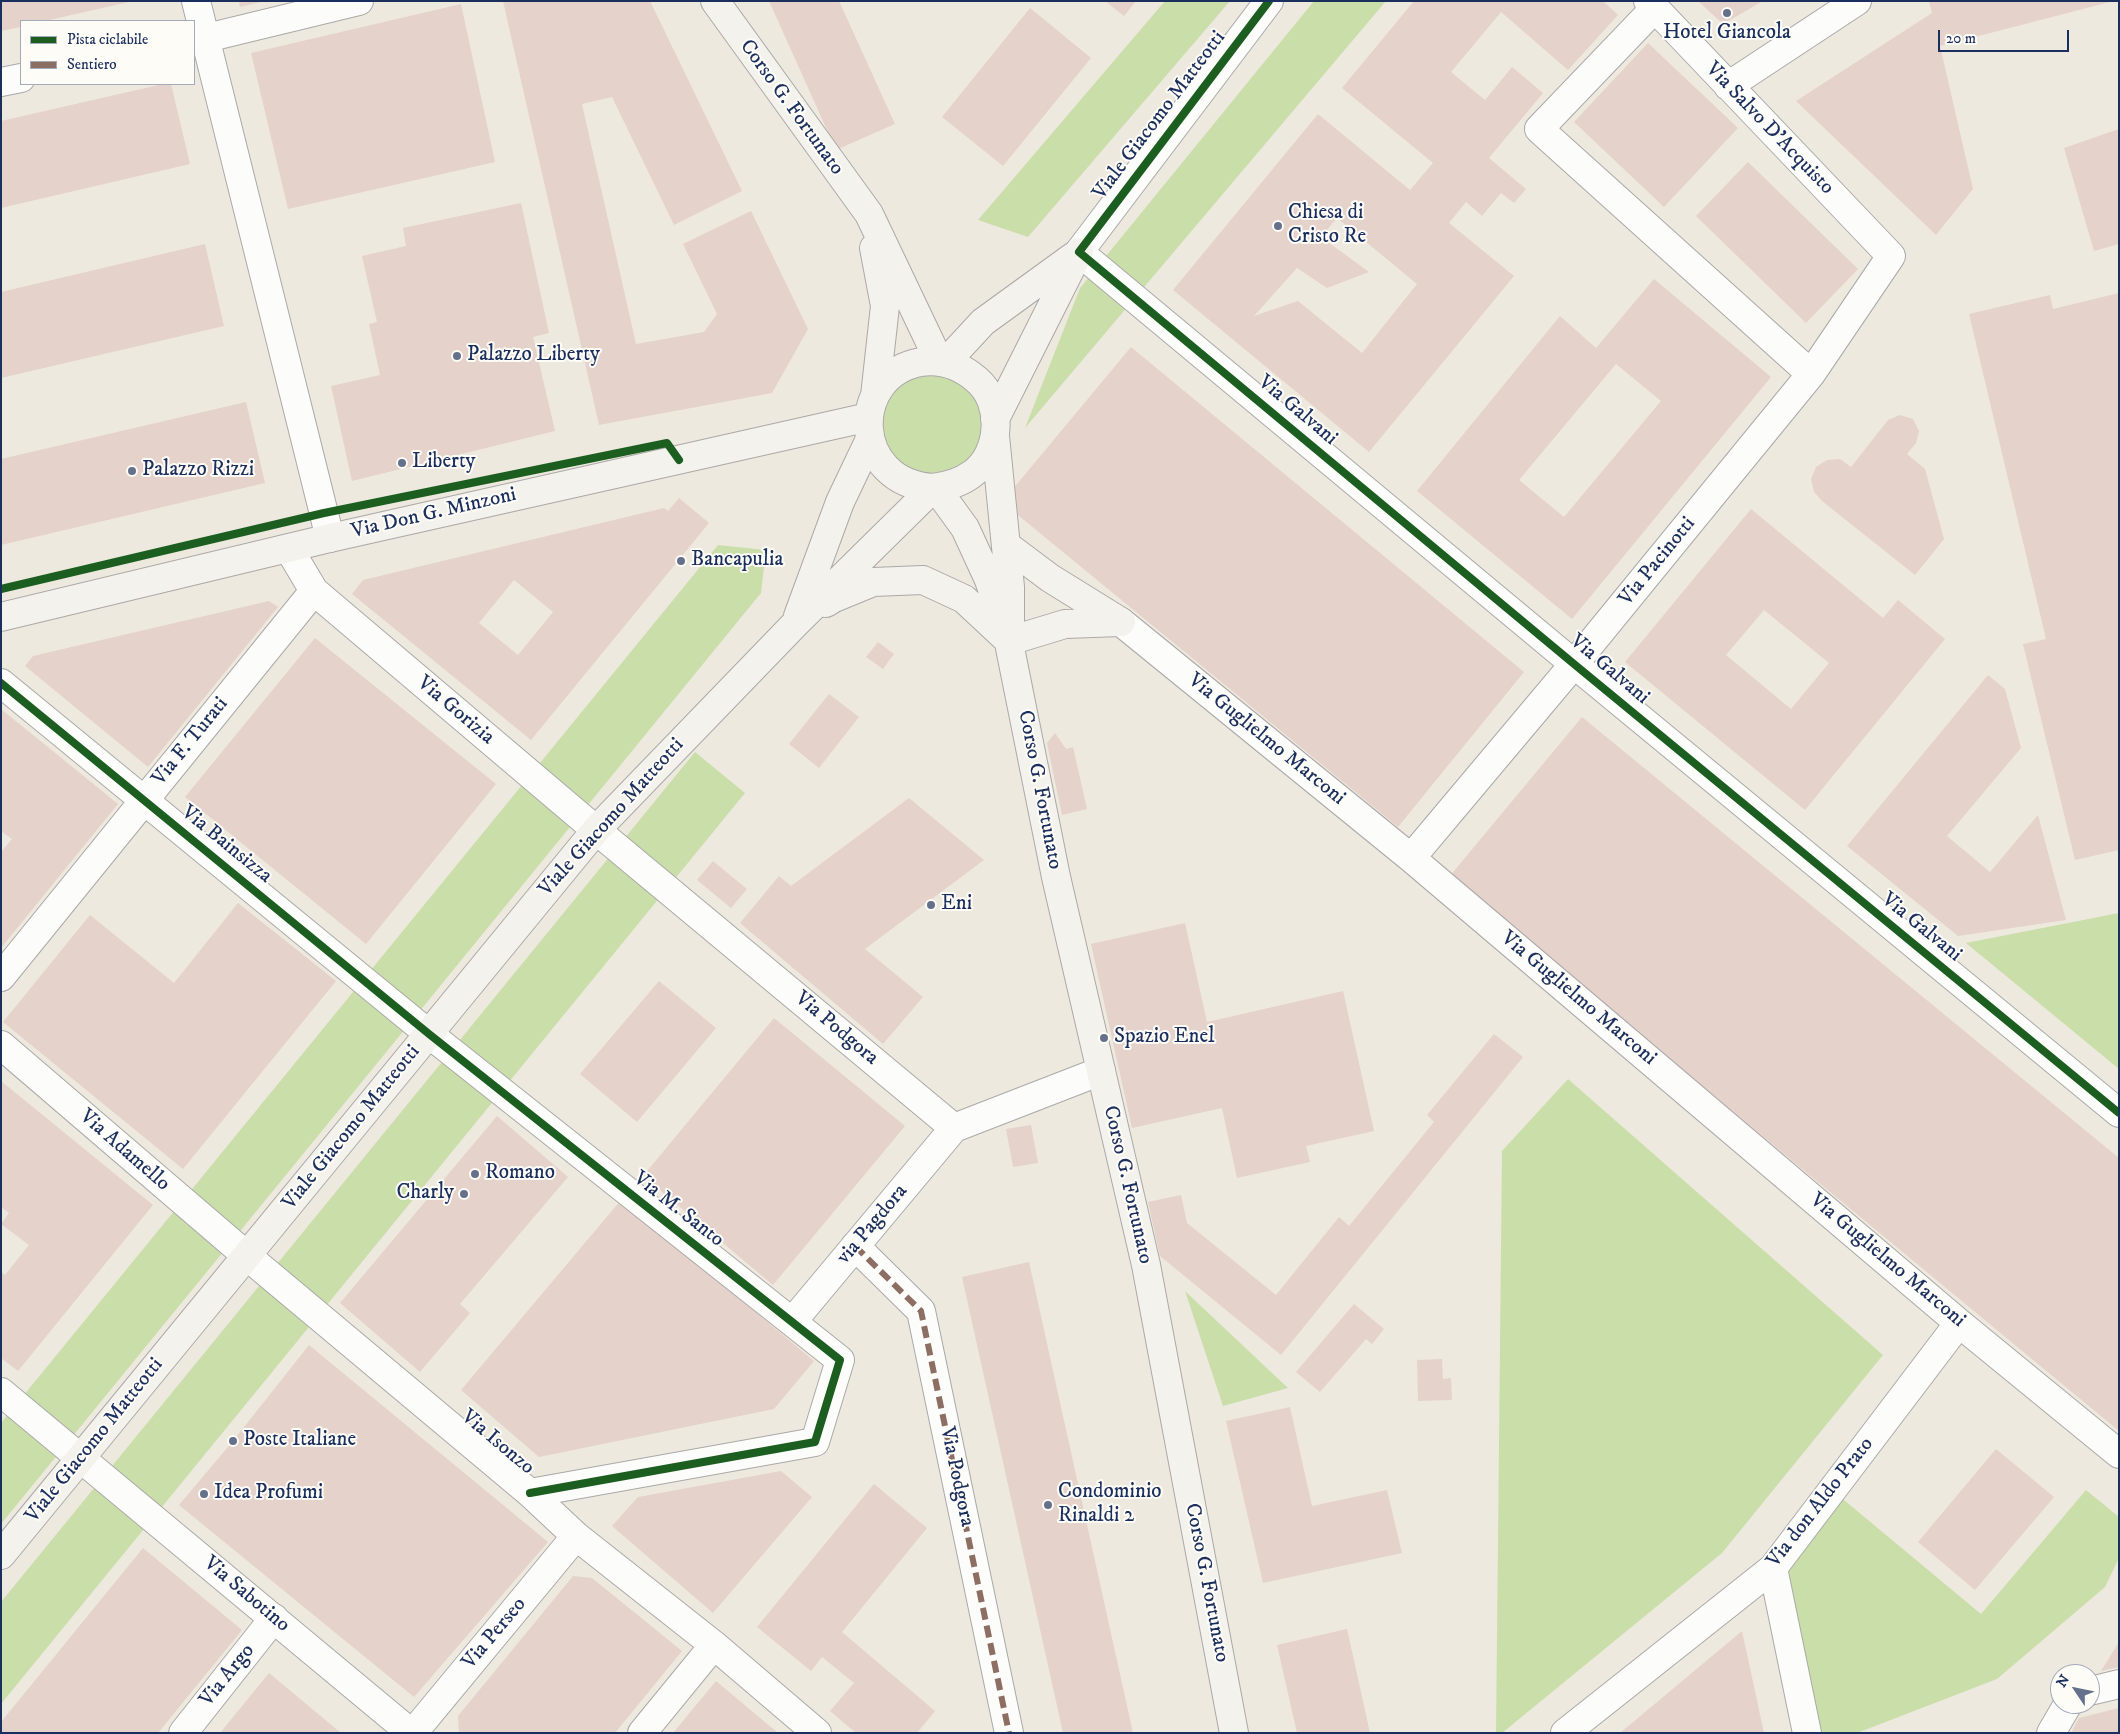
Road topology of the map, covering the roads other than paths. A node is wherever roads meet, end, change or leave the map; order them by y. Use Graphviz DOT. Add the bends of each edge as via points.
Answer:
graph roads {
  1 [pos="196,1"];
  2 [pos="359,1"];
  3 [pos="715,1"];
  4 [pos="1269,1"];
  5 [pos="1857,1"];
  6 [pos="1651,5"];
  7 [pos="199,40"];
  8 [pos="20,78"];
  9 [pos="1,82"];
  10 [pos="1728,86"];
  11 [pos="869,214"];
  12 [pos="1079,252"];
  13 [pos="1891,256"];
  14 [pos="943,362"];
  15 [pos="1811,374"];
  16 [pos="871,417"];
  17 [pos="995,426"];
  18 [pos="935,488"];
  19 [pos="330,538"];
  20 [pos="1006,544"];
  21 [pos="289,549"];
  22 [pos="314,591"];
  23 [pos="1,617"];
  24 [pos="796,622"];
  25 [pos="1121,622"];
  26 [pos="1009,641"];
  27 [pos="1574,664"];
  28 [pos="1,683"];
  29 [pos="144,801"];
  30 [pos="596,830"];
  31 [pos="1411,858"];
  32 [pos="1,977"];
  33 [pos="429,1034"];
  34 [pos="1,1045"];
  35 [pos="1101,1071"];
  36 [pos="2119,1113"];
  37 [pos="954,1128"];
  38 [pos="856,1246"];
  39 [pos="247,1256"];
  40 [pos="792,1322"];
  41 [pos="1960,1323"];
  42 [pos="1,1392"];
  43 [pos="2119,1454"];
  44 [pos="80,1458"];
  45 [pos="530,1493"];
  46 [pos="576,1536"];
  47 [pos="1,1555"];
  48 [pos="1773,1568"];
  49 [pos="274,1618"];
  50 [pos="714,1645"];
  51 [pos="2119,1684"];
  52 [pos="2100,1689"];
  53 [pos="2062,1714"];
  54 [pos="183,1733"];
  55 [pos="412,1733"];
  56 [pos="642,1733"];
  57 [pos="816,1733"];
  58 [pos="1009,1733"];
  59 [pos="1234,1733"];
  60 [pos="1565,1733"];
  61 [pos="1807,1733"];
  62 [pos="2051,1733"];
  1 -- 7 [label="street"];
  2 -- 7 [label="street"];
  3 -- 11 [label="main road, Corso G. Fortunato"];
  4 -- 12 [label="street, Viale Giacomo Matteotti"];
  5 -- 10 [label="street"];
  6 -- 10 [label="street, Via Salvo D'Acquisto"];
  6 -- 15 [label="street" via="1539,129"];
  7 -- 19 [label="street"];
  8 -- 9 [label="street"];
  10 -- 13 [label="street, Via Salvo D'Acquisto"];
  11 -- 14 [label="main road, Corso G. Fortunato"];
  11 -- 16 [label="main road" via="885,306"];
  12 -- 14 [label="main road" via="982,322"];
  12 -- 17 [label="main road"];
  12 -- 27 [label="street, Via Galvani"];
  13 -- 15 [label="street, Via Pacinotti"];
  14 -- 16 [label="main road" via="932,360 904,367 887,379"];
  14 -- 17 [label="main road" via="964,370 979,382 990,399"];
  15 -- 27 [label="street, Via Pacinotti"];
  16 -- 18 [label="main road" via="878,459 890,473 905,483"];
  16 -- 19 [label="main road, Via Don G. Minzoni"];
  16 -- 24 [label="main road"];
  17 -- 18 [label="main road" via="983,462 973,473 954,484"];
  17 -- 20 [label="main road"];
  18 -- 24 [label="main road"];
  18 -- 26 [label="main road" via="969,536 989,580"];
  19 -- 21 [label="main road, Via Don G. Minzoni"];
  20 -- 25 [label="main road" via="1050,578"];
  20 -- 26 [label="main road" via="1010,587"];
  21 -- 22 [label="street"];
  21 -- 23 [label="main road, Via Don G. Minzoni"];
  22 -- 29 [label="street, Via F. Turati"];
  22 -- 30 [label="street, Via Gorizia"];
  24 -- 26 [label="main road" via="834,598 873,582 923,580 964,599"];
  24 -- 30 [label="main road, Viale Giacomo Matteotti"];
  25 -- 26 [label="main road" via="1065,624"];
  25 -- 31 [label="street, Via Guglielmo Marconi"];
  26 -- 35 [label="main road, Corso G. Fortunato" via="1047,838"];
  27 -- 31 [label="street, Via Pacinotti"];
  27 -- 36 [label="street, Via Galvani"];
  28 -- 29 [label="street, Via Bainsizza"];
  29 -- 32 [label="street, Via F. Turati"];
  29 -- 33 [label="street, Via Bainsizza"];
  30 -- 33 [label="main road, Viale Giacomo Matteotti"];
  30 -- 37 [label="street, Via Podgora"];
  31 -- 41 [label="street, Via Guglielmo Marconi"];
  33 -- 39 [label="main road, Viale Giacomo Matteotti"];
  33 -- 40 [label="street, Via M. Santo"];
  34 -- 39 [label="street, Via Adamello"];
  35 -- 37 [label="street"];
  35 -- 59 [label="main road, Corso G. Fortunato" via="1146,1265"];
  37 -- 38 [label="street, via Pagdora"];
  38 -- 40 [label="street, via Pagdora"];
  38 -- 58 [label="street, Via Podgora" via="921,1311"];
  39 -- 44 [label="main road, Viale Giacomo Matteotti"];
  39 -- 45 [label="street, Via Isonzo"];
  40 -- 45 [label="street, Via M. Santo" via="840,1360 816,1442"];
  41 -- 43 [label="street, Via Guglielmo Marconi"];
  41 -- 48 [label="street, Via don Aldo Prato"];
  42 -- 44 [label="street, Via Sabotino"];
  44 -- 47 [label="main road, Viale Giacomo Matteotti"];
  44 -- 49 [label="street, Via Sabotino"];
  45 -- 46 [label="street, Via Isonzo"];
  46 -- 50 [label="street, Via Isonzo"];
  46 -- 55 [label="street, Via Perseo"];
  48 -- 60 [label="street, Via don Aldo Prato"];
  48 -- 61 [label="street"];
  49 -- 54 [label="street, Via Argo"];
  49 -- 55 [label="street, Via Sabotino"];
  50 -- 56 [label="street"];
  50 -- 57 [label="street, Via Isonzo"];
  51 -- 52 [label="street"];
  53 -- 62 [label="street"];
}
